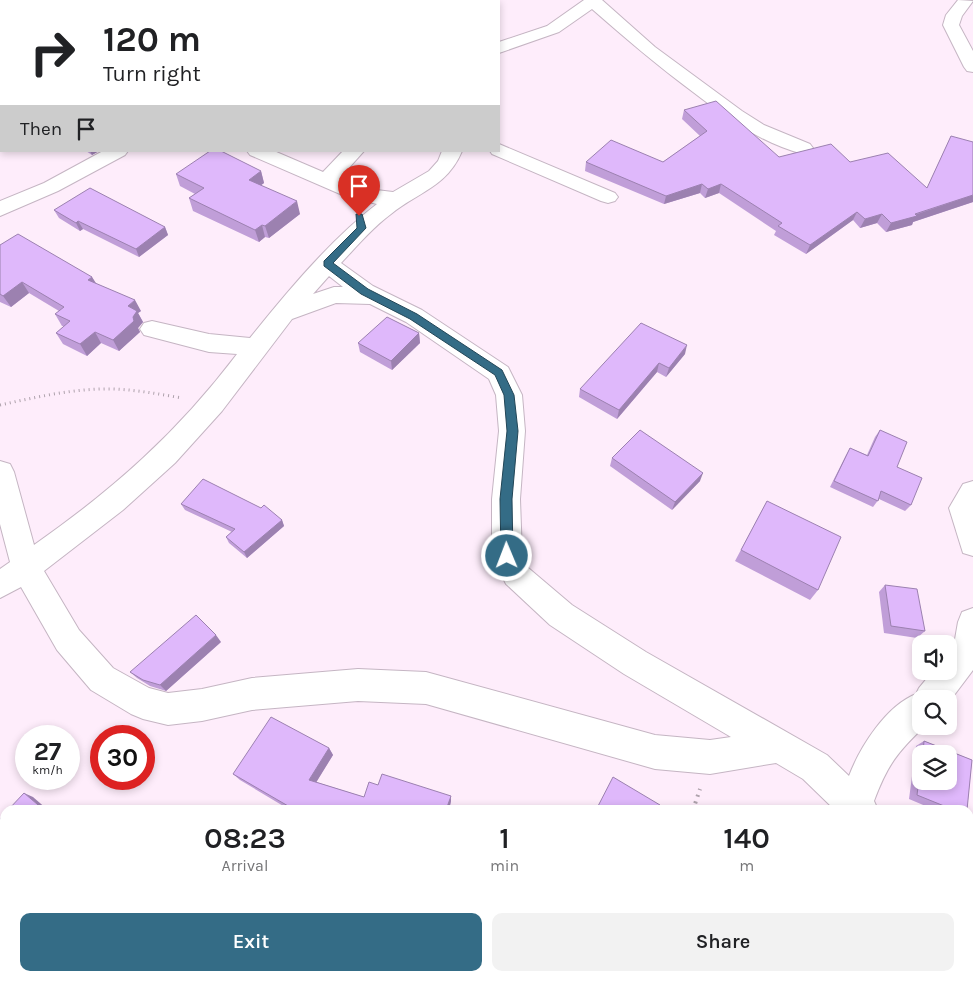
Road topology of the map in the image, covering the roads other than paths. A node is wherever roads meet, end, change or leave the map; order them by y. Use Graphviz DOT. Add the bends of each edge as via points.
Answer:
graph roads {
  1 [pos="966,0"];
  2 [pos="594,1"];
  3 [pos="500,48"];
  4 [pos="973,67"];
  5 [pos="803,148"];
  6 [pos="500,150"];
  7 [pos="116,152"];
  8 [pos="259,152"];
  9 [pos="353,152"];
  10 [pos="452,152"];
  11 [pos="332,184"];
  12 [pos="51,187"];
  13 [pos="0,188"];
  14 [pos="608,197"];
  15 [pos="398,199"];
  16 [pos="0,209"];
  17 [pos="362,228"];
  18 [pos="327,264"];
  19 [pos="373,296"];
  20 [pos="284,313"];
  21 [pos="152,329"];
  22 [pos="256,347"];
  23 [pos="0,472"];
  24 [pos="973,492"];
  25 [pos="973,544"];
  26 [pos="13,576"];
  27 [pos="973,622"];
  28 [pos="938,690"];
  29 [pos="912,716"];
  30 [pos="778,746"];
  31 [pos="855,805"];
  32 [pos="858,805"];
  1 -- 4 [label="street" via="954,15 951,26"];
  2 -- 3 [label="street" via="553,29"];
  2 -- 5 [label="street" via="648,51 735,115 758,129"];
  6 -- 14 [label="street"];
  7 -- 12 [label="street"];
  8 -- 11 [label="street"];
  9 -- 11 [label="street"];
  10 -- 15 [label="street" via="445,168 430,182"];
  11 -- 15 [label="street" via="372,197"];
  11 -- 17 [label="street" via="353,200"];
  12 -- 13 [label="street" via="14,192"];
  12 -- 16 [label="street"];
  15 -- 17 [label="street"];
  17 -- 18 [label="street"];
  18 -- 19 [label="street"];
  18 -- 20 [label="street"];
  19 -- 20 [label="street" via="334,295"];
  19 -- 30 [label="street" via="414,316 498,373 509,395 512,431 506,499 507,556 516,575 561,615 635,663"];
  20 -- 22 [label="street"];
  21 -- 22 [label="street" via="209,343"];
  22 -- 26 [label="street" via="174,447 111,504"];
  23 -- 26 [label="street"];
  24 -- 25 [label="street" via="963,508"];
  26 -- 30 [label="street" via="102,679 143,703 168,709 252,694 358,685 426,688 656,752 710,757"];
  27 -- 28 [label="street" via="969,650"];
  29 -- 32 [label="street" via="892,734 871,763"];
  30 -- 31 [label="street" via="815,767"];
}
